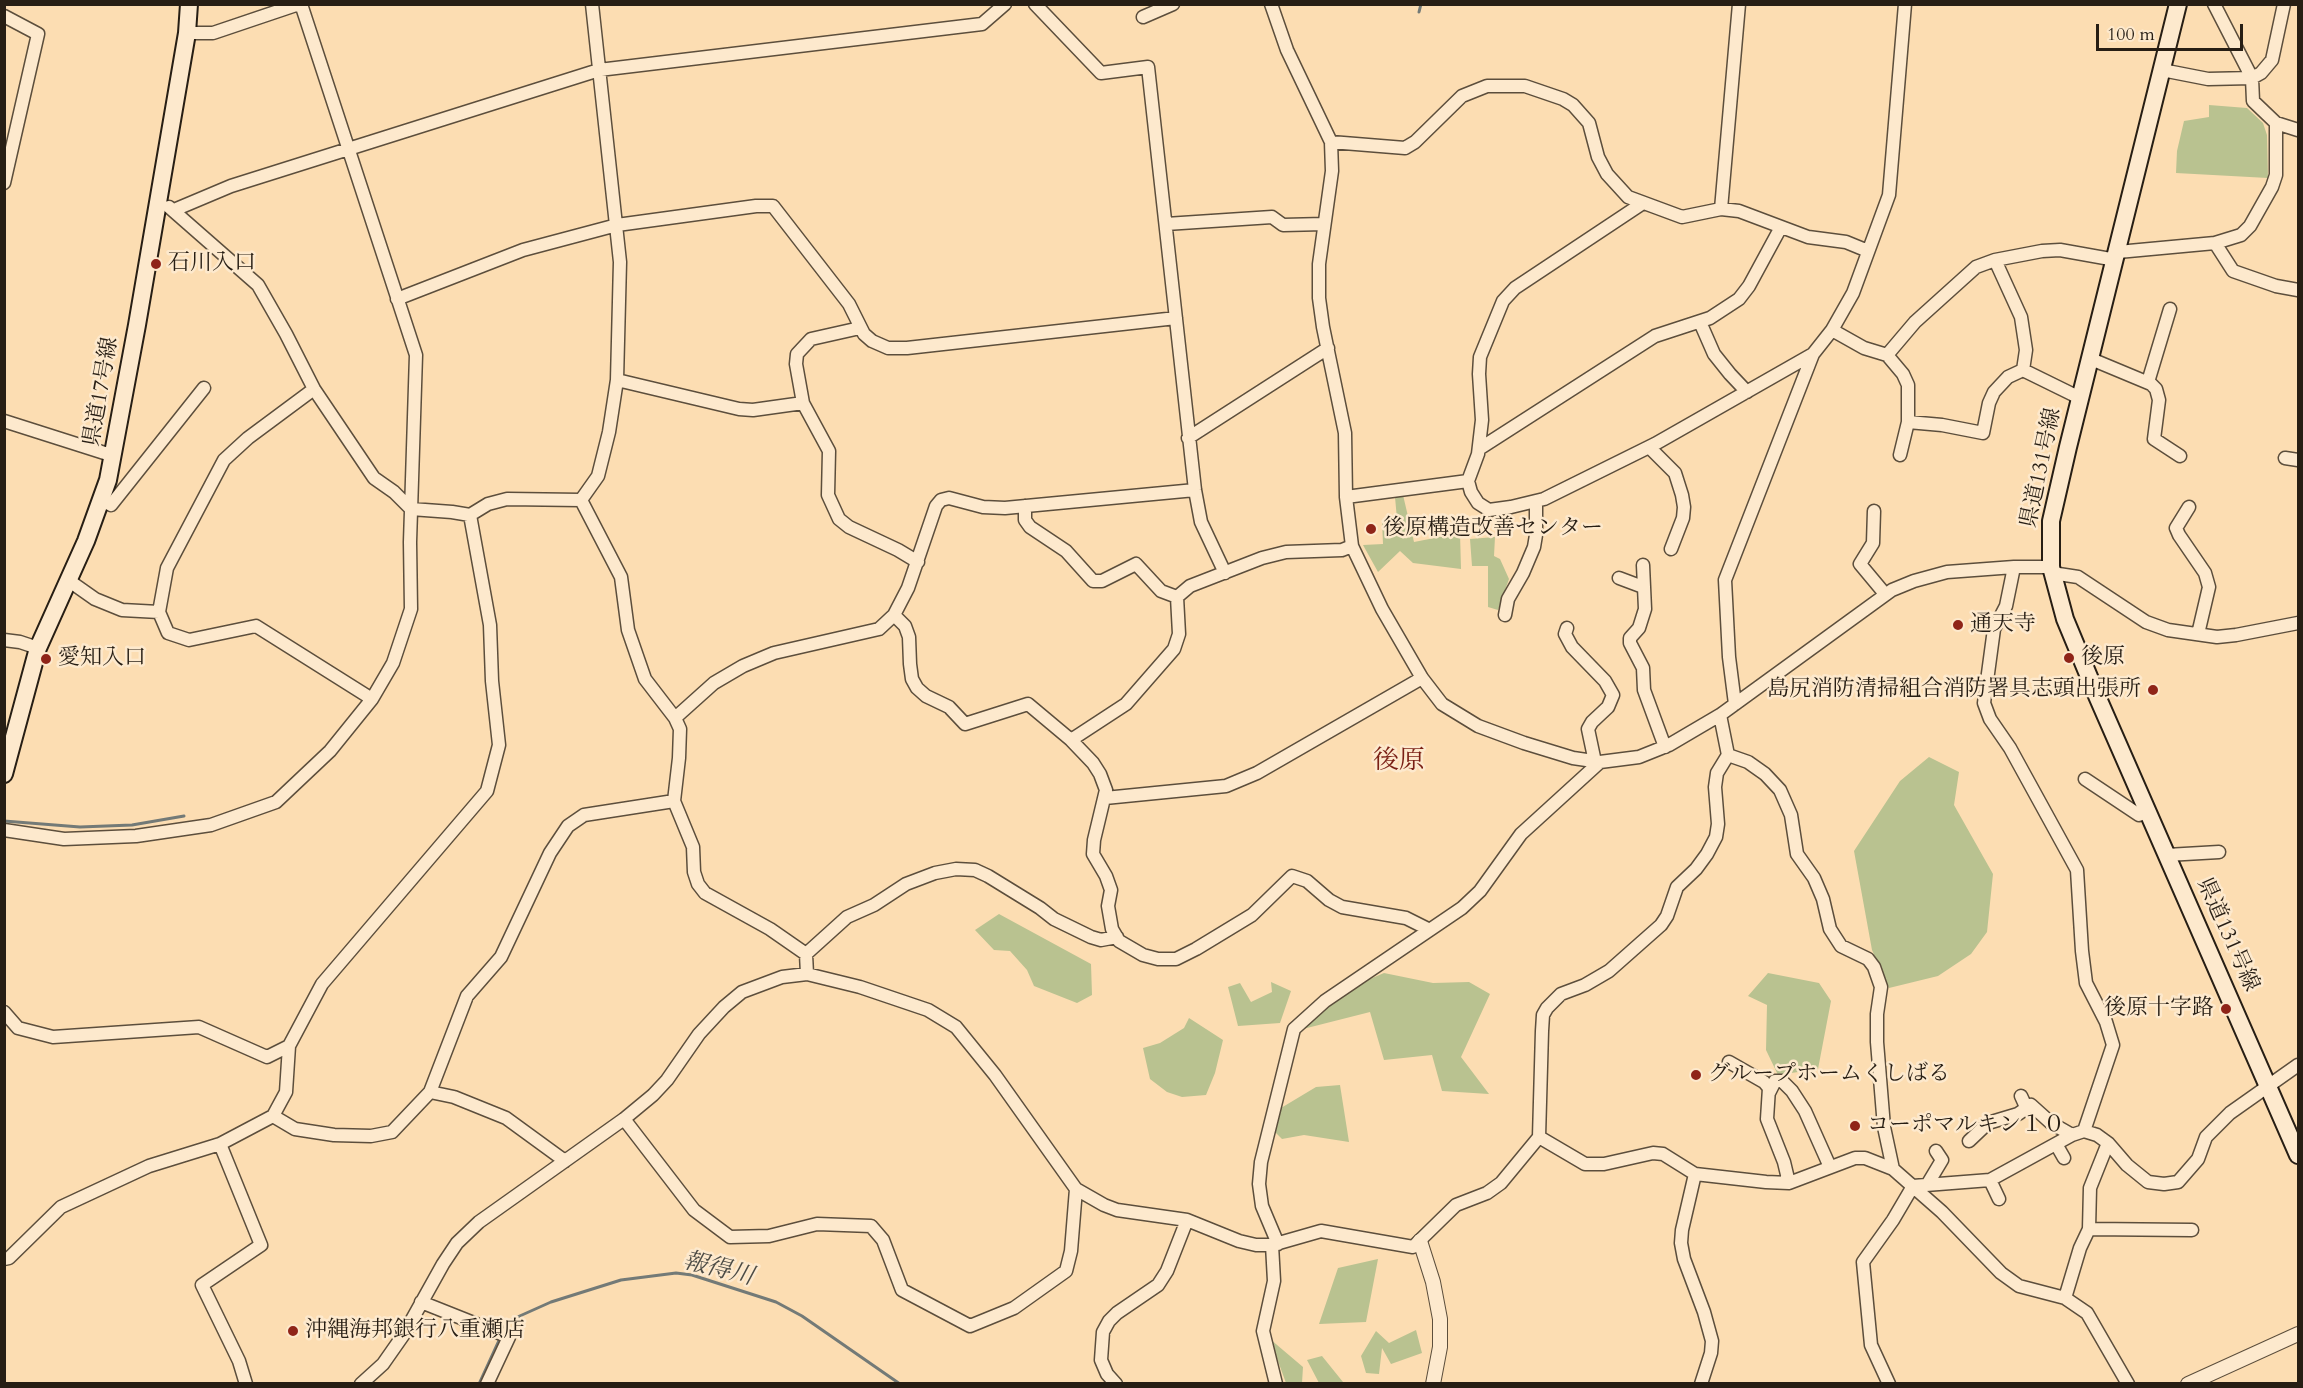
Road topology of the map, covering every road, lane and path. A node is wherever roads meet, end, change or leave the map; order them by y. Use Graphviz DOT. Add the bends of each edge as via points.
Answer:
graph roads {
  1 [pos="189,4"];
  2 [pos="300,4"];
  3 [pos="592,4"];
  4 [pos="1005,4"];
  5 [pos="1035,4"];
  6 [pos="1173,4"];
  7 [pos="1271,4"];
  8 [pos="1739,4"];
  9 [pos="1905,4"];
  10 [pos="2178,4"];
  11 [pos="2214,4"];
  12 [pos="2284,4"];
  13 [pos="4,16"];
  14 [pos="1143,17"];
  15 [pos="188,33"];
  16 [pos="599,70"];
  17 [pos="2162,70"];
  18 [pos="2252,78"];
  19 [pos="2276,123"];
  20 [pos="2298,130"];
  21 [pos="1331,142"];
  22 [pos="349,150"];
  23 [pos="4,183"];
  24 [pos="158,200"];
  25 [pos="1643,203"];
  26 [pos="1721,209"];
  27 [pos="174,210"];
  28 [pos="1166,224"];
  29 [pos="1324,224"];
  30 [pos="617,225"];
  31 [pos="1781,227"];
  32 [pos="2215,243"];
  33 [pos="1868,251"];
  34 [pos="2117,256"];
  35 [pos="1995,260"];
  36 [pos="2298,290"];
  37 [pos="397,299"];
  38 [pos="2170,309"];
  39 [pos="1176,318"];
  40 [pos="1700,322"];
  41 [pos="860,328"];
  42 [pos="1832,330"];
  43 [pos="1329,348"];
  44 [pos="1813,354"];
  45 [pos="1887,355"];
  46 [pos="2091,359"];
  47 [pos="2023,370"];
  48 [pos="617,380"];
  49 [pos="2148,382"];
  50 [pos="204,388"];
  51 [pos="314,389"];
  52 [pos="1747,392"];
  53 [pos="2080,398"];
  54 [pos="803,403"];
  55 [pos="4,421"];
  56 [pos="1908,422"];
  57 [pos="1188,438"];
  58 [pos="1649,447"];
  59 [pos="1479,449"];
  60 [pos="1900,455"];
  61 [pos="114,456"];
  62 [pos="2180,456"];
  63 [pos="2285,458"];
  64 [pos="2298,460"];
  65 [pos="1468,481"];
  66 [pos="1195,490"];
  67 [pos="1346,497"];
  68 [pos="102,500"];
  69 [pos="581,500"];
  70 [pos="1536,501"];
  71 [pos="1025,506"];
  72 [pos="2189,507"];
  73 [pos="411,509"];
  74 [pos="1874,511"];
  75 [pos="470,516"];
  76 [pos="1352,546"];
  77 [pos="1671,549"];
  78 [pos="918,562"];
  79 [pos="1643,565"];
  80 [pos="2014,567"];
  81 [pos="2051,570"];
  82 [pos="1225,573"];
  83 [pos="1619,578"];
  84 [pos="68,580"];
  85 [pos="1643,587"];
  86 [pos="1885,594"];
  87 [pos="1177,597"];
  88 [pos="159,612"];
  89 [pos="894,615"];
  90 [pos="1505,615"];
  91 [pos="2298,622"];
  92 [pos="1567,628"];
  93 [pos="2198,634"];
  94 [pos="4,640"];
  95 [pos="38,648"];
  96 [pos="1422,678"];
  97 [pos="372,699"];
  98 [pos="1735,704"];
  99 [pos="1720,715"];
  100 [pos="675,718"];
  101 [pos="1071,740"];
  102 [pos="1665,747"];
  103 [pos="1728,755"];
  104 [pos="1598,762"];
  105 [pos="4,774"];
  106 [pos="2085,779"];
  107 [pos="1105,798"];
  108 [pos="674,801"];
  109 [pos="2147,812"];
  110 [pos="4,830"];
  111 [pos="2219,852"];
  112 [pos="2167,855"];
  113 [pos="1428,929"];
  114 [pos="1117,937"];
  115 [pos="807,954"];
  116 [pos="807,974"];
  117 [pos="4,1012"];
  118 [pos="290,1046"];
  119 [pos="1729,1062"];
  120 [pos="2298,1065"];
  121 [pos="2269,1087"];
  122 [pos="430,1092"];
  123 [pos="1769,1093"];
  124 [pos="273,1116"];
  125 [pos="624,1119"];
  126 [pos="2078,1133"];
  127 [pos="1539,1137"];
  128 [pos="1969,1141"];
  129 [pos="2108,1143"];
  130 [pos="220,1144"];
  131 [pos="2056,1144"];
  132 [pos="1936,1151"];
  133 [pos="2298,1155"];
  134 [pos="2064,1158"];
  135 [pos="565,1161"];
  136 [pos="1830,1167"];
  137 [pos="1893,1169"];
  138 [pos="1695,1174"];
  139 [pos="1990,1180"];
  140 [pos="1789,1183"];
  141 [pos="1927,1185"];
  142 [pos="1913,1186"];
  143 [pos="1076,1189"];
  144 [pos="1999,1199"];
  145 [pos="1187,1220"];
  146 [pos="2089,1229"];
  147 [pos="2192,1230"];
  148 [pos="1420,1241"];
  149 [pos="1275,1245"];
  150 [pos="4,1259"];
  151 [pos="2065,1298"];
  152 [pos="421,1302"];
  153 [pos="2298,1334"];
  154 [pos="246,1383"];
  155 [pos="361,1383"];
  156 [pos="487,1383"];
  157 [pos="1116,1383"];
  158 [pos="1276,1383"];
  159 [pos="1433,1383"];
  160 [pos="1701,1383"];
  161 [pos="1889,1383"];
  162 [pos="2128,1383"];
  163 [pos="2188,1383"];
  1 -- 15 [label="main road, 県道17号線"];
  2 -- 15 [label="street" via="213,33"];
  2 -- 22 [label="street"];
  3 -- 16 [label="street"];
  4 -- 16 [label="street" via="982,24"];
  5 -- 28 [label="street" via="1101,73 1148,67"];
  6 -- 14 [label="street"];
  7 -- 21 [label="street" via="1287,50"];
  8 -- 26 [label="street"];
  9 -- 33 [label="street" via="1889,195"];
  10 -- 17 [label="main road, 県道131号線"];
  11 -- 18 [label="street"];
  12 -- 18 [label="street" via="2272,60"];
  13 -- 23 [label="street" via="38,34"];
  15 -- 24 [label="main road, 県道17号線"];
  16 -- 22 [label="street"];
  16 -- 30 [label="street"];
  17 -- 18 [label="street" via="2208,79"];
  17 -- 34 [label="main road, 県道131号線"];
  18 -- 19 [label="street" via="2253,101"];
  19 -- 20 [label="street"];
  19 -- 32 [label="street" via="2276,175 2272,187 2241,235"];
  21 -- 25 [label="street" via="1405,147 1462,96 1487,86 1525,86 1573,105 1589,123 1607,174 1628,197"];
  21 -- 29 [label="street" via="1332,171"];
  22 -- 27 [label="street" via="231,186"];
  22 -- 37 [label="street"];
  24 -- 27 [label="street"];
  24 -- 61 [label="main road, 県道17号線"];
  25 -- 26 [label="street" via="1682,217"];
  25 -- 59 [label="street" via="1515,288 1503,301 1480,357"];
  26 -- 31 [label="street" via="1739,211"];
  27 -- 51 [label="street" via="258,285"];
  28 -- 29 [label="street" via="1272,217 1283,225"];
  28 -- 39 [label="street"];
  29 -- 43 [label="street" via="1319,298"];
  30 -- 37 [label="street" via="523,250"];
  30 -- 41 [label="street" via="773,206 849,304"];
  30 -- 48 [label="street"];
  31 -- 33 [label="street"];
  31 -- 40 [label="street" via="1739,299"];
  32 -- 34 [label="street"];
  32 -- 36 [label="street" via="2233,271"];
  33 -- 42 [label="street" via="1853,293"];
  34 -- 35 [label="street" via="2060,250"];
  34 -- 46 [label="main road, 県道131号線"];
  35 -- 45 [label="street" via="1965,276 1915,322"];
  35 -- 47 [label="street" via="2021,317 2026,343"];
  37 -- 73 [label="street" via="416,355"];
  38 -- 49 [label="street"];
  39 -- 41 [label="street" via="907,348 888,348 872,341"];
  39 -- 57 [label="street"];
  40 -- 52 [label="street" via="1714,354"];
  40 -- 59 [label="street" via="1655,336"];
  41 -- 54 [label="street" via="811,339 797,354"];
  42 -- 44 [label="street"];
  42 -- 45 [label="street" via="1864,348"];
  43 -- 57 [label="street"];
  43 -- 67 [label="street" via="1346,433"];
  44 -- 52 [label="street"];
  44 -- 98 [label="street" via="1725,580"];
  45 -- 56 [label="street" via="1908,385"];
  46 -- 49 [label="street"];
  46 -- 53 [label="main road, 県道131号線"];
  47 -- 53 [label="street"];
  47 -- 56 [label="street" via="2008,377 1994,392 1983,433"];
  48 -- 54 [label="street" via="740,409"];
  48 -- 69 [label="street" via="603,462"];
  49 -- 62 [label="street" via="2156,389 2159,400 2154,439"];
  50 -- 68 [label="street" via="111,505"];
  51 -- 73 [label="street" via="374,478"];
  51 -- 88 [label="street" via="224,460 167,568"];
  52 -- 58 [label="street"];
  53 -- 81 [label="main road, 県道131号線" via="2051,521"];
  54 -- 78 [label="street" via="829,451 828,495 839,519"];
  55 -- 61 [label="street"];
  56 -- 60 [label="street"];
  57 -- 66 [label="street"];
  58 -- 70 [label="street"];
  58 -- 77 [label="street" via="1675,473 1682,495 1683,518"];
  59 -- 65 [label="street"];
  61 -- 68 [label="main road, 県道17号線"];
  63 -- 64 [label="street"];
  65 -- 67 [label="street"];
  65 -- 70 [label="street" via="1478,503 1490,510"];
  66 -- 71 [label="street"];
  66 -- 82 [label="street" via="1202,522"];
  67 -- 76 [label="street"];
  68 -- 84 [label="main road, 県道17号線"];
  69 -- 75 [label="street" via="507,499 488,504"];
  69 -- 100 [label="street" via="621,577 628,630 645,680"];
  70 -- 90 [label="street" via="1533,547 1508,599"];
  71 -- 78 [label="street" via="994,508 949,498 941,500"];
  71 -- 87 [label="street" via="1025,520 1030,527 1066,551 1093,581 1102,581 1136,564 1161,591"];
  72 -- 93 [label="street" via="2176,528 2209,580"];
  73 -- 75 [label="street"];
  73 -- 97 [label="street" via="411,609 393,663"];
  74 -- 86 [label="street" via="1873,543 1860,564"];
  75 -- 118 [label="street" via="490,625 499,745 487,791 322,984"];
  76 -- 82 [label="street" via="1342,550 1286,552"];
  76 -- 96 [label="street" via="1382,609"];
  78 -- 89 [label="street"];
  79 -- 85 [label="street"];
  80 -- 81 [label="street"];
  80 -- 86 [label="street" via="1947,572"];
  80 -- 126 [label="street" via="2006,606 1994,630 1984,703 2077,870 2086,983 2113,1045"];
  81 -- 93 [label="street" via="2078,577 2154,625"];
  81 -- 109 [label="main road, 県道131号線" via="2065,619"];
  82 -- 87 [label="street" via="1190,586"];
  83 -- 85 [label="street"];
  84 -- 88 [label="street" via="94,599 122,610"];
  84 -- 95 [label="main road, 県道17号線"];
  85 -- 102 [label="street" via="1643,618 1630,643 1643,668 1644,690"];
  86 -- 98 [label="street"];
  87 -- 101 [label="street" via="1179,634 1174,649 1126,704"];
  88 -- 97 [label="street" via="168,633 189,640 256,626"];
  89 -- 100 [label="street" via="879,629 774,653 743,666 714,683"];
  89 -- 101 [label="street" via="909,637 912,678 917,688 949,707 965,724 1028,704"];
  91 -- 93 [label="street" via="2236,635"];
  92 -- 104 [label="street" via="1565,634 1572,647 1605,681 1613,695 1608,707 1588,729"];
  94 -- 95 [label="street"];
  95 -- 105 [label="main road, 県道17号線"];
  96 -- 104 [label="street" via="1443,704 1478,726 1573,758"];
  96 -- 107 [label="street" via="1257,773 1226,786"];
  97 -- 110 [label="street" via="330,751 276,801 211,825 136,836 64,839"];
  98 -- 99 [label="street"];
  99 -- 102 [label="street"];
  99 -- 103 [label="street"];
  100 -- 108 [label="street" via="680,729 680,758"];
  101 -- 107 [label="street" via="1094,763 1106,790"];
  102 -- 104 [label="street" via="1639,758"];
  103 -- 127 [label="street" via="1717,773 1716,837 1696,869 1677,887 1661,925 1609,971 1561,994 1543,1015"];
  103 -- 137 [label="street" via="1748,762 1780,790 1791,815 1797,855 1814,878 1830,929 1841,946 1869,959 1874,967 1881,987 1876,1035 1884,1127"];
  104 -- 113 [label="street" via="1521,834 1480,891 1462,908"];
  106 -- 109 [label="street" via="2139,814"];
  107 -- 114 [label="street" via="1093,854 1106,876 1112,929"];
  108 -- 115 [label="street" via="690,835 698,884"];
  108 -- 122 [label="street" via="584,815 568,826 550,853 501,957 467,996"];
  109 -- 112 [label="main road, 県道131号線"];
  111 -- 112 [label="street"];
  112 -- 121 [label="main road, 県道131号線"];
  113 -- 114 [label="street" via="1406,918 1342,908 1307,881 1292,876 1252,915 1176,959 1143,955"];
  113 -- 149 [label="street" via="1325,1001 1294,1029 1259,1184"];
  114 -- 115 [label="street" via="1091,937 1053,919 987,876 975,870 956,869 906,884 847,917"];
  115 -- 116 [label="street"];
  116 -- 125 [label="street" via="782,977 742,992 699,1034 667,1080"];
  116 -- 143 [label="street" via="928,1010 956,1027"];
  117 -- 118 [label="street" via="18,1028 53,1037 199,1026 267,1057"];
  118 -- 124 [label="street" via="286,1092"];
  119 -- 123 [label="street" via="1764,1082"];
  120 -- 121 [label="street"];
  121 -- 129 [label="street" via="2230,1113 2206,1137 2198,1159 2178,1182 2148,1182"];
  121 -- 133 [label="main road, 県道131号線"];
  122 -- 124 [label="street" via="392,1132 371,1136 295,1129"];
  122 -- 135 [label="street" via="454,1097 506,1118"];
  123 -- 136 [label="street" via="1774,1081 1782,1081 1792,1090"];
  123 -- 140 [label="street" via="1767,1119"];
  124 -- 130 [label="street"];
  125 -- 135 [label="street"];
  125 -- 143 [label="street" via="694,1210 730,1237 768,1236 817,1224 871,1226 883,1240 902,1290 970,1326 1014,1308 1066,1271"];
  126 -- 128 [label="street" via="2051,1123 2024,1101 2018,1114 1988,1123"];
  126 -- 129 [label="street" via="2097,1136"];
  126 -- 131 [label="street"];
  127 -- 138 [label="street" via="1585,1164 1604,1164 1653,1153 1663,1154"];
  127 -- 148 [label="street" via="1501,1183 1456,1205"];
  129 -- 146 [label="street" via="2090,1188"];
  130 -- 150 [label="street" via="149,1166 61,1207"];
  130 -- 154 [label="street" via="261,1245 202,1285"];
  131 -- 134 [label="street"];
  131 -- 139 [label="street"];
  132 -- 141 [label="street" via="1942,1160"];
  135 -- 152 [label="street" via="493,1210 465,1236"];
  136 -- 137 [label="street" via="1865,1158"];
  136 -- 140 [label="street"];
  137 -- 142 [label="street"];
  138 -- 140 [label="street"];
  138 -- 160 [label="street" via="1681,1243 1712,1341"];
  139 -- 141 [label="street"];
  139 -- 144 [label="street"];
  141 -- 142 [label="street"];
  142 -- 151 [label="street" via="2001,1274 2019,1286"];
  142 -- 161 [label="street" via="1863,1262 1871,1345"];
  143 -- 145 [label="street" via="1117,1210"];
  145 -- 149 [label="street" via="1239,1242"];
  145 -- 157 [label="street" via="1158,1285 1117,1312 1103,1332 1101,1360"];
  146 -- 147 [label="street"];
  146 -- 151 [label="street"];
  148 -- 149 [label="street" via="1413,1247 1321,1231"];
  148 -- 159 [label="street" via="1440,1319 1440,1347"];
  149 -- 158 [label="street" via="1274,1281 1263,1331"];
  151 -- 162 [label="street" via="2087,1312"];
  152 -- 155 [label="street" via="383,1364"];
  152 -- 156 [label="street" via="509,1337"];
  153 -- 163 [label="street"];
}
